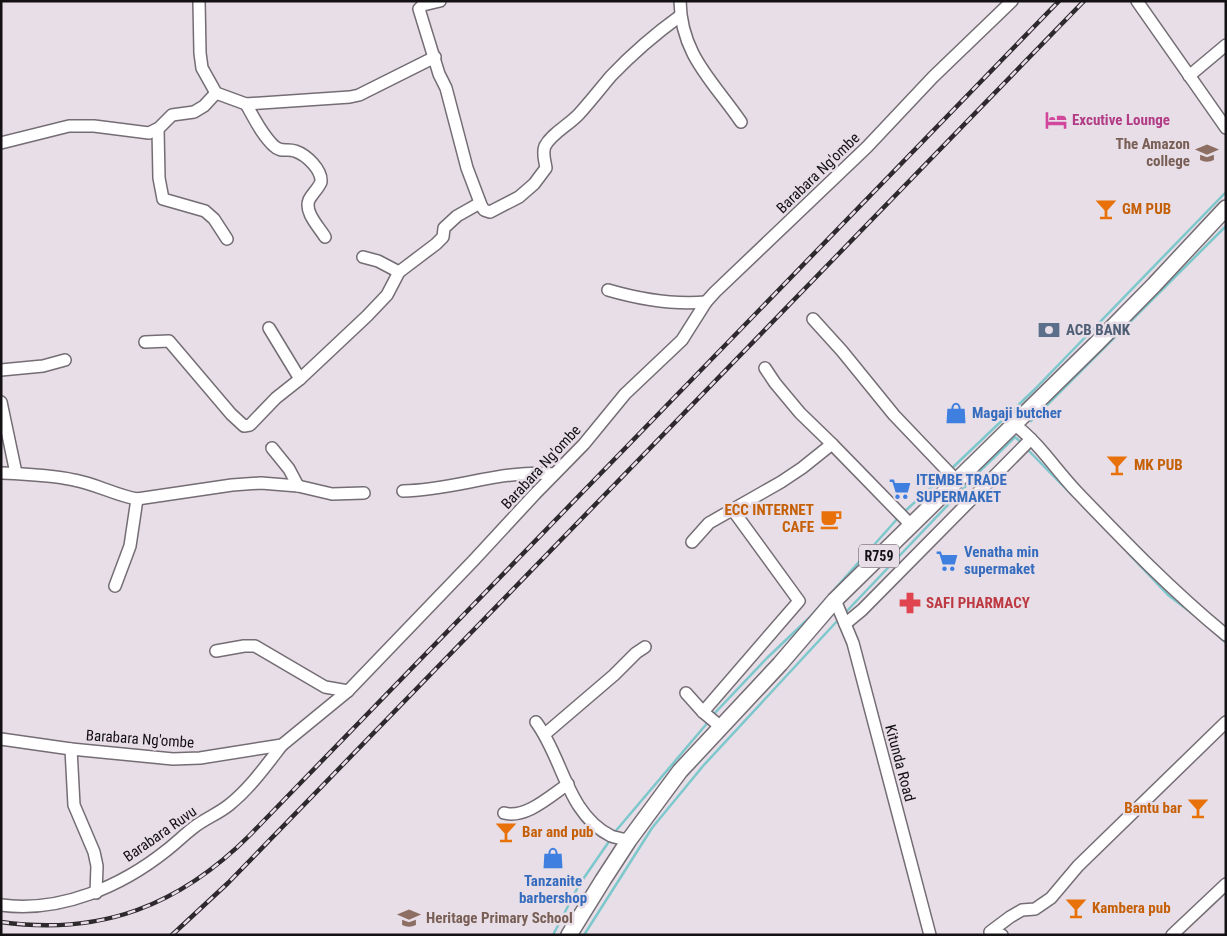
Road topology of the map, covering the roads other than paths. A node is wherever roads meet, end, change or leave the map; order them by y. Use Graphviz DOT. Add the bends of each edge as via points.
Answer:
graph roads {
  1 [pos="199,1"];
  2 [pos="440,1"];
  3 [pos="680,1"];
  4 [pos="1012,1"];
  5 [pos="1137,1"];
  6 [pos="680,16"];
  7 [pos="1226,45"];
  8 [pos="434,57"];
  9 [pos="1189,76"];
  10 [pos="216,93"];
  11 [pos="246,104"];
  12 [pos="741,122"];
  13 [pos="1226,128"];
  14 [pos="158,129"];
  15 [pos="1,143"];
  16 [pos="480,203"];
  17 [pos="1226,208"];
  18 [pos="326,237"];
  19 [pos="227,239"];
  20 [pos="363,257"];
  21 [pos="399,272"];
  22 [pos="608,290"];
  23 [pos="706,302"];
  24 [pos="813,319"];
  25 [pos="269,328"];
  26 [pos="145,342"];
  27 [pos="65,360"];
  28 [pos="765,368"];
  29 [pos="1,370"];
  30 [pos="300,379"];
  31 [pos="1,402"];
  32 [pos="1014,425"];
  33 [pos="1030,439"];
  34 [pos="832,444"];
  35 [pos="272,448"];
  36 [pos="16,473"];
  37 [pos="1,474"];
  38 [pos="554,474"];
  39 [pos="957,481"];
  40 [pos="298,486"];
  41 [pos="403,491"];
  42 [pos="364,493"];
  43 [pos="137,499"];
  44 [pos="732,510"];
  45 [pos="911,525"];
  46 [pos="692,542"];
  47 [pos="115,586"];
  48 [pos="835,600"];
  49 [pos="845,624"];
  50 [pos="1226,635"];
  51 [pos="645,646"];
  52 [pos="216,651"];
  53 [pos="348,691"];
  54 [pos="686,694"];
  55 [pos="703,712"];
  56 [pos="536,722"];
  57 [pos="1226,722"];
  58 [pos="721,727"];
  59 [pos="545,734"];
  60 [pos="1,739"];
  61 [pos="282,745"];
  62 [pos="71,749"];
  63 [pos="568,784"];
  64 [pos="504,812"];
  65 [pos="629,840"];
  66 [pos="1226,884"];
  67 [pos="96,893"];
  68 [pos="1,905"];
  69 [pos="569,935"];
  70 [pos="930,935"];
  71 [pos="1002,935"];
  72 [pos="1172,935"];
  1 -- 10 [label="street" via="202,68"];
  2 -- 8 [label="street" via="419,9"];
  3 -- 6 [label="street"];
  4 -- 23 [label="street, Barabara Ng'ombe" via="854,160"];
  5 -- 9 [label="street"];
  6 -- 12 [label="street" via="694,57"];
  6 -- 16 [label="street" via="629,58 578,115 550,140 544,153 546,168 534,184 494,212 487,212"];
  7 -- 9 [label="street"];
  8 -- 11 [label="street" via="350,97"];
  8 -- 16 [label="street"];
  9 -- 13 [label="street"];
  10 -- 11 [label="street"];
  10 -- 14 [label="street" via="204,106 190,113 172,115"];
  11 -- 18 [label="street" via="272,145 280,151 295,151 304,156 320,174 321,182 308,202 308,208"];
  14 -- 15 [label="street" via="149,132 69,126"];
  14 -- 19 [label="street" via="163,200 205,211"];
  16 -- 21 [label="street" via="457,216 444,228 443,237 436,244"];
  17 -- 32 [label="main road, R759"];
  20 -- 21 [label="street"];
  21 -- 30 [label="street" via="387,295"];
  22 -- 23 [label="street" via="646,299"];
  23 -- 38 [label="street, Barabara Ng'ombe" via="682,340 625,394 584,444"];
  24 -- 39 [label="street" via="894,415"];
  25 -- 30 [label="street"];
  26 -- 30 [label="street" via="169,341 244,426 250,425"];
  27 -- 29 [label="street" via="44,366"];
  28 -- 34 [label="street" via="800,413"];
  31 -- 36 [label="street"];
  32 -- 33 [label="street"];
  32 -- 39 [label="main road, R759"];
  33 -- 49 [label="street"];
  33 -- 50 [label="street" via="1170,588"];
  34 -- 44 [label="street" via="781,482"];
  34 -- 45 [label="street"];
  35 -- 40 [label="street"];
  36 -- 37 [label="street"];
  36 -- 43 [label="street" via="75,480"];
  38 -- 41 [label="street" via="512,474"];
  38 -- 53 [label="street, Barabara Ng'ombe"];
  39 -- 45 [label="main road, R759"];
  40 -- 42 [label="street" via="332,494"];
  40 -- 43 [label="street" via="251,483"];
  43 -- 47 [label="street" via="130,546"];
  44 -- 46 [label="street" via="709,523"];
  44 -- 55 [label="street" via="799,601"];
  45 -- 48 [label="main road, R759"];
  48 -- 49 [label="street, Kitunda Road"];
  48 -- 58 [label="main road, R759"];
  49 -- 70 [label="street, Kitunda Road"];
  51 -- 59 [label="street"];
  52 -- 53 [label="street" via="255,646 325,687"];
  53 -- 61 [label="street, Barabara Ng'ombe"];
  54 -- 55 [label="street"];
  55 -- 58 [label="street"];
  56 -- 59 [label="street"];
  57 -- 71 [label="street" via="1078,866 1051,898 1035,909 1022,910 1010,916 990,932"];
  58 -- 65 [label="main road, R759" via="680,770"];
  59 -- 63 [label="street"];
  60 -- 62 [label="street, Barabara Ng'ombe"];
  61 -- 62 [label="street, Barabara Ng'ombe" via="187,759"];
  61 -- 67 [label="street, Barabara Ruvu" via="253,782 229,805 195,826 157,858"];
  62 -- 67 [label="street" via="74,805 94,852"];
  63 -- 64 [label="street" via="525,812"];
  63 -- 65 [label="street" via="587,819 612,836"];
  65 -- 69 [label="main road, R759"];
  66 -- 72 [label="street"];
  67 -- 68 [label="street, Barabara Ruvu" via="56,904"];
}
